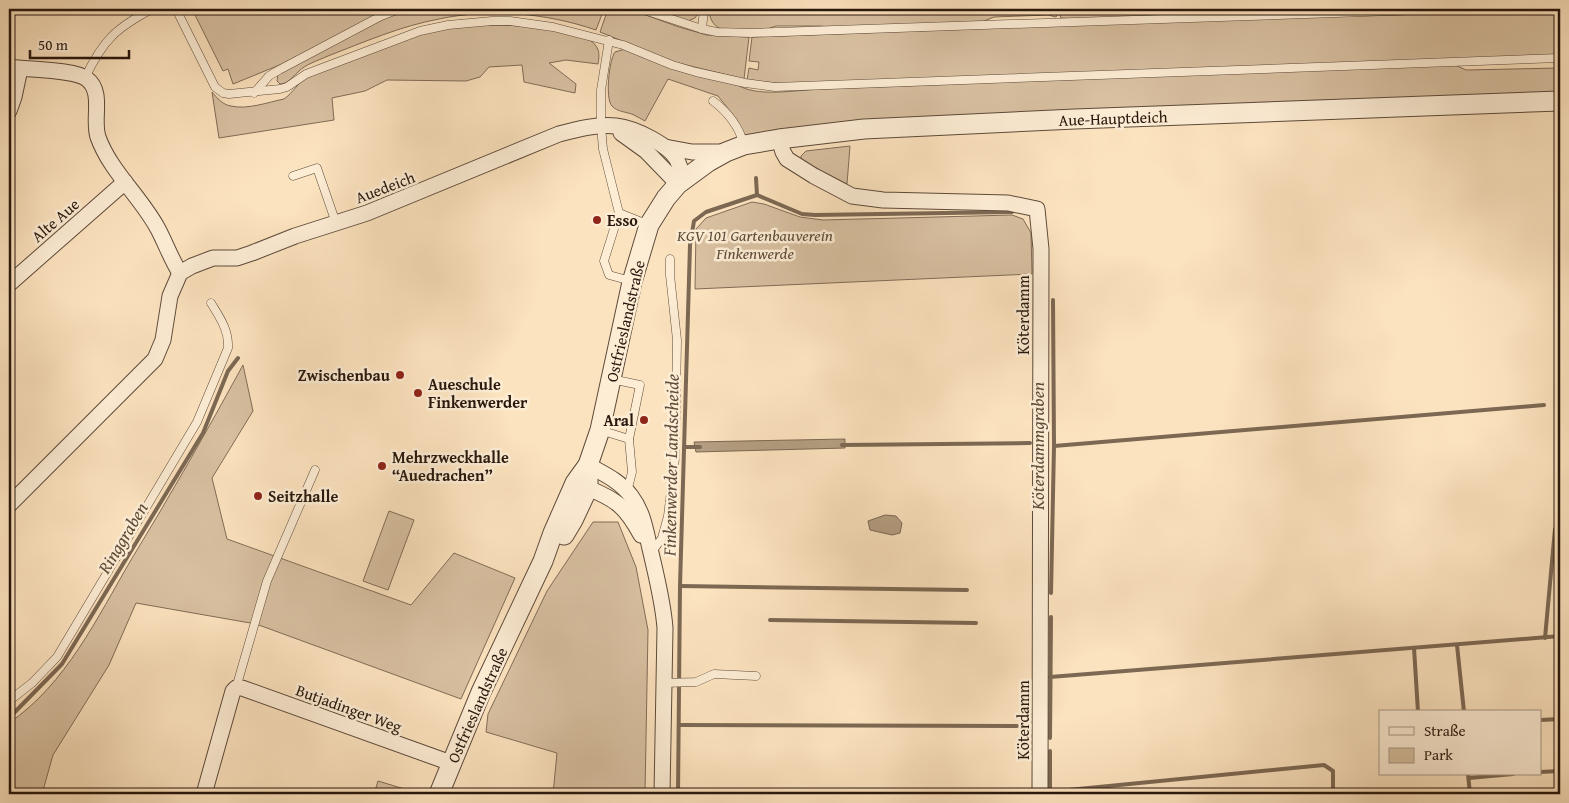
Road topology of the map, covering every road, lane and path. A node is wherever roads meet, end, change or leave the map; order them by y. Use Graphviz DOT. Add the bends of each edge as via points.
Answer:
graph roads {
  1 [pos="152,9"];
  2 [pos="176,9"];
  3 [pos="399,9"];
  4 [pos="641,9"];
  5 [pos="704,9"];
  6 [pos="1451,9"];
  7 [pos="702,29"];
  8 [pos="609,40"];
  9 [pos="1560,58"];
  10 [pos="14,68"];
  11 [pos="85,78"];
  12 [pos="254,92"];
  13 [pos="712,101"];
  14 [pos="1560,101"];
  15 [pos="9,111"];
  16 [pos="601,126"];
  17 [pos="779,138"];
  18 [pos="744,146"];
  19 [pos="663,147"];
  20 [pos="726,152"];
  21 [pos="294,176"];
  22 [pos="125,182"];
  23 [pos="678,184"];
  24 [pos="619,213"];
  25 [pos="336,223"];
  26 [pos="649,225"];
  27 [pos="670,259"];
  28 [pos="180,273"];
  29 [pos="632,282"];
  30 [pos="9,284"];
  31 [pos="212,303"];
  32 [pos="611,379"];
  33 [pos="600,430"];
  34 [pos="629,439"];
  35 [pos="588,465"];
  36 [pos="315,470"];
  37 [pos="588,488"];
  38 [pos="623,498"];
  39 [pos="9,505"];
  40 [pos="651,552"];
  41 [pos="543,562"];
  42 [pos="756,676"];
  43 [pos="669,683"];
  44 [pos="236,688"];
  45 [pos="9,702"];
  46 [pos="451,764"];
  47 [pos="204,794"];
  48 [pos="439,794"];
  49 [pos="662,794"];
  50 [pos="1040,794"];
  1 -- 11 [label="lane" via="112,35"];
  2 -- 12 [label="lane" via="218,90 229,94"];
  3 -- 12 [label="lane" via="279,70"];
  4 -- 7 [label="lane"];
  5 -- 7 [label="lane"];
  6 -- 7 [label="lane" via="751,33"];
  8 -- 9 [label="lane" via="696,72 775,87"];
  8 -- 12 [label="lane" via="510,21 448,25 382,44 306,74 287,87"];
  8 -- 16 [label="lane" via="601,90"];
  10 -- 11 [label="street" via="70,73"];
  10 -- 15 [label="street" via="14,97"];
  11 -- 22 [label="street" via="93,86 96,96 98,137"];
  13 -- 18 [label="lane" via="735,122"];
  14 -- 17 [label="street, Aue-Hauptdeich" via="1075,119 864,129"];
  16 -- 19 [label="street, Auedeich" via="627,128"];
  16 -- 23 [label="street" via="618,131 636,142"];
  16 -- 24 [label="lane" via="603,149"];
  16 -- 25 [label="street, Auedeich" via="559,134 367,214"];
  17 -- 18 [label="street, Aue-Hauptdeich"];
  17 -- 50 [label="street, Köterdamm" via="788,159 852,196 872,200 1008,203 1037,209 1041,249"];
  18 -- 20 [label="street, Aue-Hauptdeich"];
  19 -- 20 [label="street, Auedeich" via="692,152"];
  19 -- 23 [label="street, Auedeich" via="679,164 681,177"];
  20 -- 23 [label="street, Aue-Hauptdeich"];
  21 -- 25 [label="lane" via="317,168"];
  22 -- 28 [label="street" via="158,228"];
  22 -- 30 [label="street, Alte Aue"];
  23 -- 26 [label="street, Ostfrieslandstraße"];
  24 -- 26 [label="lane"];
  24 -- 29 [label="lane" via="604,261 609,275"];
  25 -- 28 [label="street, Auedeich" via="237,258 213,258"];
  26 -- 29 [label="street, Ostfrieslandstraße"];
  27 -- 40 [label="lane" via="676,340 675,458 668,516 662,538"];
  28 -- 39 [label="street" via="170,296 163,340 155,359"];
  29 -- 32 [label="street, Ostfrieslandstraße"];
  31 -- 45 [label="lane" via="226,328 228,348 197,422 57,657"];
  32 -- 33 [label="street, Ostfrieslandstraße"];
  32 -- 34 [label="lane" via="640,385"];
  33 -- 34 [label="lane"];
  33 -- 35 [label="street, Ostfrieslandstraße"];
  34 -- 38 [label="lane" via="632,472"];
  35 -- 37 [label="street, Ostfrieslandstraße"];
  35 -- 38 [label="street" via="612,478"];
  35 -- 41 [label="street, Ostfrieslandstraße" via="575,483"];
  36 -- 44 [label="lane" via="267,580"];
  37 -- 38 [label="street"];
  37 -- 41 [label="street, Ostfrieslandstraße" via="570,525"];
  38 -- 40 [label="street"];
  40 -- 43 [label="street" via="664,608"];
  41 -- 46 [label="street, Ostfrieslandstraße" via="481,692"];
  42 -- 43 [label="lane" via="714,674 696,682"];
  43 -- 49 [label="street"];
  44 -- 46 [label="street, Butjadinger Weg"];
  44 -- 47 [label="street"];
  46 -- 48 [label="street, Ostfrieslandstraße"];
}
